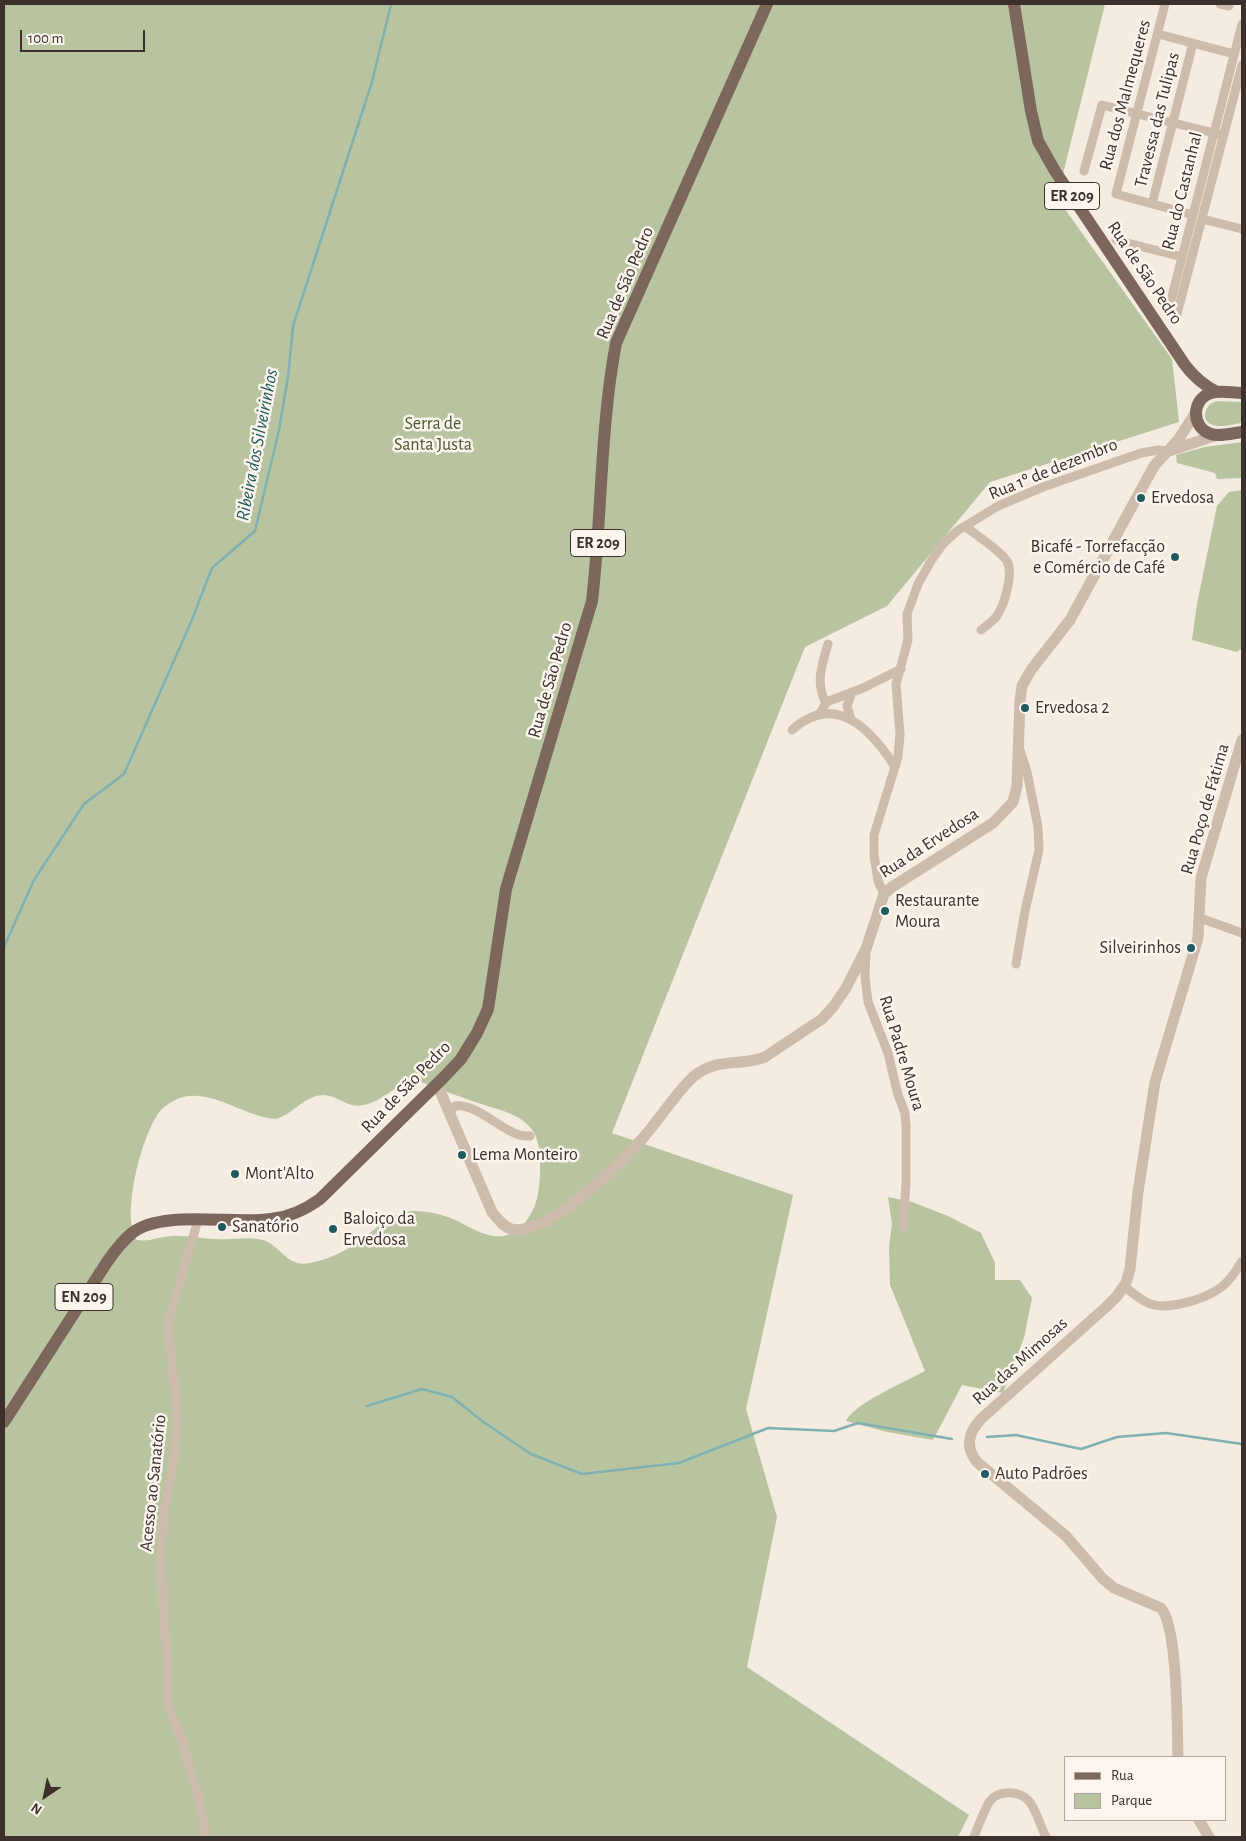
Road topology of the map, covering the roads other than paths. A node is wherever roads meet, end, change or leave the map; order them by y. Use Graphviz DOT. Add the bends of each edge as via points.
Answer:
graph roads {
  1 [pos="767,4"];
  2 [pos="1014,4"];
  3 [pos="1166,4"];
  4 [pos="1242,24"];
  5 [pos="1158,34"];
  6 [pos="1194,43"];
  7 [pos="1234,54"];
  8 [pos="1242,64"];
  9 [pos="1137,114"];
  10 [pos="1173,123"];
  11 [pos="1214,133"];
  12 [pos="1224,135"];
  13 [pos="1084,171"];
  14 [pos="1152,204"];
  15 [pos="1197,217"];
  16 [pos="1242,229"];
  17 [pos="1116,240"];
  18 [pos="1182,257"];
  19 [pos="1185,366"];
  20 [pos="1217,392"];
  21 [pos="1242,392"];
  22 [pos="1197,407"];
  23 [pos="1242,432"];
  24 [pos="1217,435"];
  25 [pos="1170,450"];
  26 [pos="965,526"];
  27 [pos="981,630"];
  28 [pos="828,644"];
  29 [pos="901,669"];
  30 [pos="852,692"];
  31 [pos="826,703"];
  32 [pos="820,713"];
  33 [pos="851,719"];
  34 [pos="792,730"];
  35 [pos="1242,740"];
  36 [pos="1019,745"];
  37 [pos="895,767"];
  38 [pos="884,894"];
  39 [pos="1200,918"];
  40 [pos="1242,933"];
  41 [pos="866,949"];
  42 [pos="1016,964"];
  43 [pos="433,1088"];
  44 [pos="449,1113"];
  45 [pos="530,1136"];
  46 [pos="198,1220"];
  47 [pos="903,1226"];
  48 [pos="1242,1261"];
  49 [pos="1124,1286"];
  50 [pos="4,1422"];
  51 [pos="1178,1756"];
  52 [pos="1200,1821"];
  53 [pos="205,1837"];
  54 [pos="974,1837"];
  55 [pos="1046,1837"];
  56 [pos="1209,1837"];
  1 -- 43 [label="main road, Rua de São Pedro / ER 209" via="616,343 592,601 506,889 488,1009 461,1059"];
  2 -- 19 [label="main road, Rua de São Pedro / ER 209" via="1038,141"];
  3 -- 5 [label="street, Rua dos Malmequeres"];
  4 -- 7 [label="street, Rua do Castanhal"];
  5 -- 6 [label="street"];
  5 -- 9 [label="street, Rua dos Malmequeres"];
  6 -- 7 [label="street"];
  6 -- 10 [label="street, Travessa das Tulipas"];
  7 -- 11 [label="street, Rua do Castanhal"];
  8 -- 12 [label="street, Rua do Castanhal"];
  9 -- 10 [label="street"];
  9 -- 13 [label="street" via="1102,105"];
  9 -- 14 [label="street, Rua dos Malmequeres" via="1116,194"];
  10 -- 11 [label="street"];
  10 -- 14 [label="street, Travessa das Tulipas"];
  11 -- 12 [label="street"];
  11 -- 15 [label="street, Rua do Castanhal"];
  12 -- 15 [label="street, Rua do Castanhal"];
  14 -- 15 [label="street"];
  15 -- 16 [label="street"];
  15 -- 18 [label="street, Rua do Castanhal"];
  15 -- 18 [label="street, Rua do Castanhal" via="1176,314 1168,312"];
  17 -- 18 [label="street"];
  19 -- 20 [label="main road, Rua de São Pedro / ER 209"];
  19 -- 22 [label="main road, Rua de São Pedro / ER 209"];
  20 -- 21 [label="main road"];
  20 -- 22 [label="main road" via="1209,393"];
  22 -- 24 [label="main road, ER 209" via="1196,420 1206,432"];
  22 -- 25 [label="street, Rua da Ervedosa"];
  23 -- 24 [label="main road"];
  24 -- 25 [label="street, Rua da Ervedosa"];
  25 -- 26 [label="street, Rua 1º de dezembro" via="1141,453 1043,487 998,506"];
  25 -- 36 [label="street, Rua da Ervedosa" via="1154,466 1070,620 1022,686"];
  26 -- 27 [label="street" via="997,551 1009,567 1001,607 996,617"];
  26 -- 29 [label="street, Rua 1º de dezembro" via="943,544 918,584 907,614 908,640"];
  28 -- 31 [label="street" via="819,684"];
  29 -- 30 [label="street"];
  29 -- 37 [label="street, Rua 1º de dezembro" via="896,684 900,734"];
  30 -- 31 [label="street"];
  30 -- 33 [label="street" via="847,706"];
  31 -- 32 [label="street"];
  32 -- 33 [label="street"];
  32 -- 34 [label="street" via="800,722"];
  33 -- 37 [label="street" via="868,731"];
  35 -- 39 [label="street, Rua Poço de Fátima" via="1201,878"];
  36 -- 38 [label="street, Rua da Ervedosa" via="1018,786 1013,802 993,823"];
  36 -- 42 [label="street" via="1037,820 1039,850"];
  37 -- 38 [label="street, Rua 1º de dezembro" via="874,835 878,881"];
  38 -- 41 [label="street, Rua da Ervedosa"];
  39 -- 40 [label="street"];
  39 -- 49 [label="street, Rua das Mimosas" via="1198,938 1156,1082 1138,1192 1130,1269"];
  41 -- 44 [label="street, Rua da Ervedosa" via="846,988 822,1019 765,1057 722,1063 693,1078 642,1139 606,1175 557,1215 538,1225 511,1229 492,1212"];
  41 -- 47 [label="street, Rua Padre Moura" via="868,1002 888,1052 906,1126"];
  43 -- 44 [label="street, Rua da Ervedosa"];
  43 -- 46 [label="main road, Rua de São Pedro / EN 209" via="306,1209 272,1219"];
  44 -- 45 [label="street" via="458,1105 519,1135"];
  46 -- 50 [label="main road, EN 209" via="167,1220 132,1232 119,1246"];
  46 -- 53 [label="street, Acesso ao Sanatório" via="170,1319 178,1419 161,1549 167,1697 199,1800"];
  48 -- 49 [label="street" via="1218,1290 1192,1301 1166,1306 1150,1304"];
  49 -- 51 [label="street, Rua das Mimosas" via="1106,1307 975,1425 970,1434 969,1449 977,1462 1066,1536 1103,1579 1165,1613 1173,1649"];
  52 -- 56 [label="street"];
  54 -- 55 [label="street" via="990,1801 1009,1792 1030,1802"];
}
